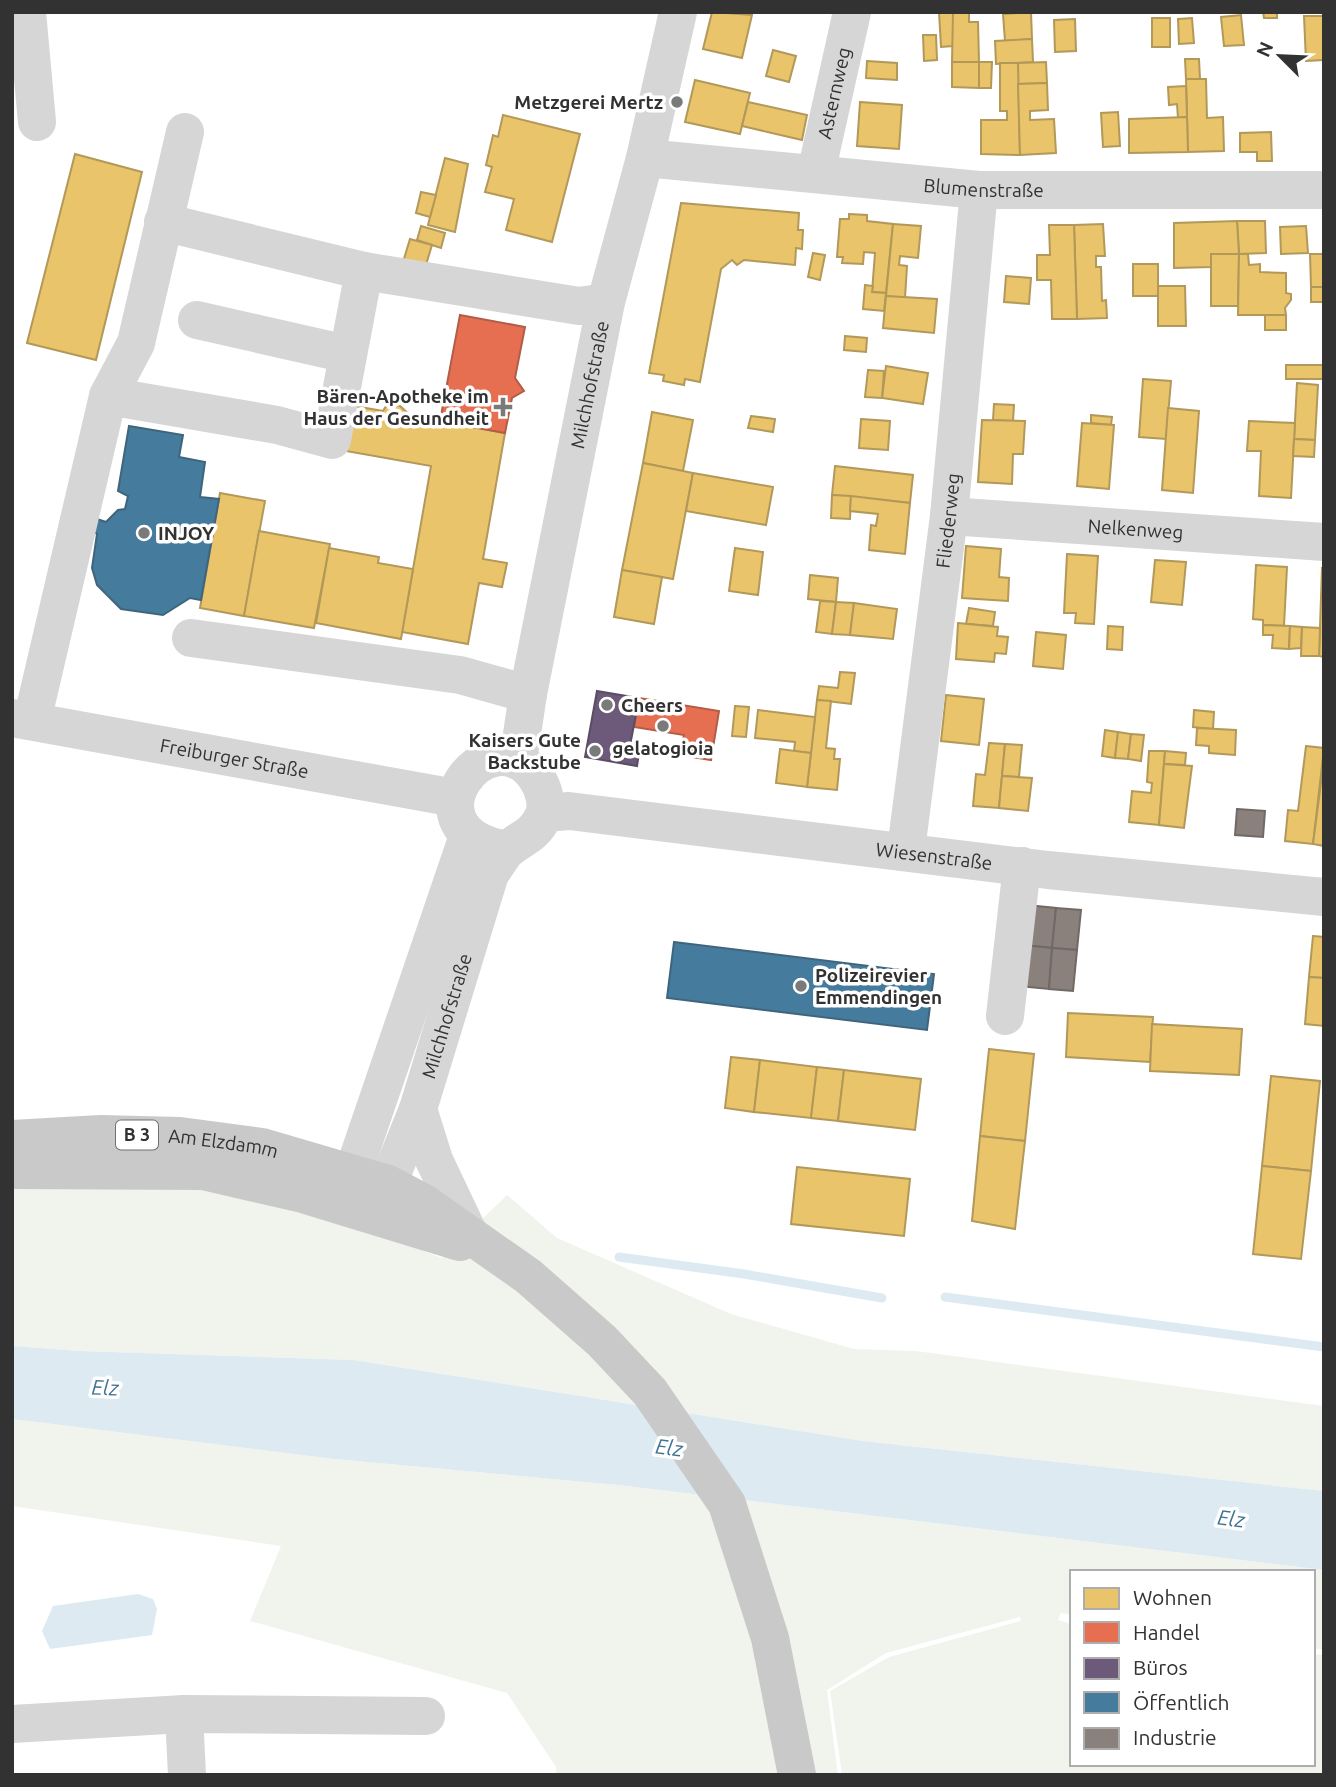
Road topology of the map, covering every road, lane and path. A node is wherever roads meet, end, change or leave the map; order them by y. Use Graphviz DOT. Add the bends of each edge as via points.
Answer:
graph roads {
  1 [pos="27,12"];
  2 [pos="678,12"];
  3 [pos="852,12"];
  4 [pos="32,123"];
  5 [pos="185,132"];
  6 [pos="645,158"];
  7 [pos="816,173"];
  8 [pos="979,190"];
  9 [pos="1324,190"];
  10 [pos="163,222"];
  11 [pos="364,271"];
  12 [pos="606,302"];
  13 [pos="197,320"];
  14 [pos="347,354"];
  15 [pos="108,396"];
  16 [pos="948,516"];
  17 [pos="1324,541"];
  18 [pos="191,638"];
  19 [pos="528,694"];
  20 [pos="22,720"];
  21 [pos="518,761"];
  22 [pos="455,798"];
  23 [pos="545,813"];
  24 [pos="468,836"];
  25 [pos="507,850"];
  26 [pos="906,850"];
  27 [pos="1022,866"];
  28 [pos="1324,897"];
  29 [pos="1005,1016"];
  30 [pos="418,1109"];
  31 [pos="12,1139"];
  32 [pos="258,1164"];
  33 [pos="12,1171"];
  34 [pos="350,1190"];
  35 [pos="479,1243"];
  36 [pos="184,1714"];
  37 [pos="426,1716"];
  38 [pos="12,1724"];
  39 [pos="187,1775"];
  40 [pos="797,1775"];
  1 -- 4 [label="street"];
  2 -- 6 [label="street, Milchhofstraße"];
  3 -- 7 [label="street, Asternweg"];
  5 -- 10 [label="street"];
  6 -- 7 [label="street, Blumenstraße"];
  6 -- 12 [label="street, Milchhofstraße"];
  7 -- 8 [label="street, Blumenstraße"];
  8 -- 9 [label="street, Blumenstraße"];
  8 -- 16 [label="street, Fliederweg"];
  10 -- 11 [label="street"];
  10 -- 15 [label="street" via="136,343"];
  11 -- 12 [label="street" via="579,306"];
  11 -- 14 [label="street"];
  12 -- 19 [label="street, Milchhofstraße"];
  13 -- 14 [label="street"];
  14 -- 15 [label="street" via="332,440 277,425"];
  15 -- 20 [label="street"];
  16 -- 17 [label="street, Nelkenweg"];
  16 -- 26 [label="street, Fliederweg"];
  18 -- 19 [label="street" via="460,675"];
  19 -- 21 [label="street, Milchhofstraße"];
  20 -- 22 [label="street, Freiburger Straße"];
  21 -- 22 [label="street" via="505,757 475,764"];
  21 -- 23 [label="street" via="540,783"];
  22 -- 24 [label="street" via="457,821"];
  23 -- 25 [label="street, Milchhofstraße" via="536,830"];
  23 -- 26 [label="street, Wiesenstraße" via="569,811"];
  24 -- 25 [label="street" via="479,844"];
  24 -- 34 [label="street, Milchhofstraße"];
  25 -- 30 [label="street, Milchhofstraße" via="490,874"];
  26 -- 27 [label="street, Wiesenstraße"];
  27 -- 28 [label="street, Wiesenstraße"];
  27 -- 29 [label="street"];
  30 -- 34 [label="street, Milchhofstraße"];
  30 -- 35 [label="street" via="433,1160"];
  31 -- 32 [label="main road, Am Elzdamm / B 3" via="180,1136"];
  32 -- 33 [label="main road, Am Elzdamm / B 3" via="203,1171"];
  32 -- 34 [label="main road, Am Elzdamm / B 3"];
  34 -- 35 [label="main road, B 3" via="424,1203"];
  35 -- 40 [label="main road, B 3" via="537,1283 602,1341 650,1392 727,1504 764,1617"];
  36 -- 37 [label="street"];
  36 -- 38 [label="street"];
  36 -- 39 [label="street"];
}
